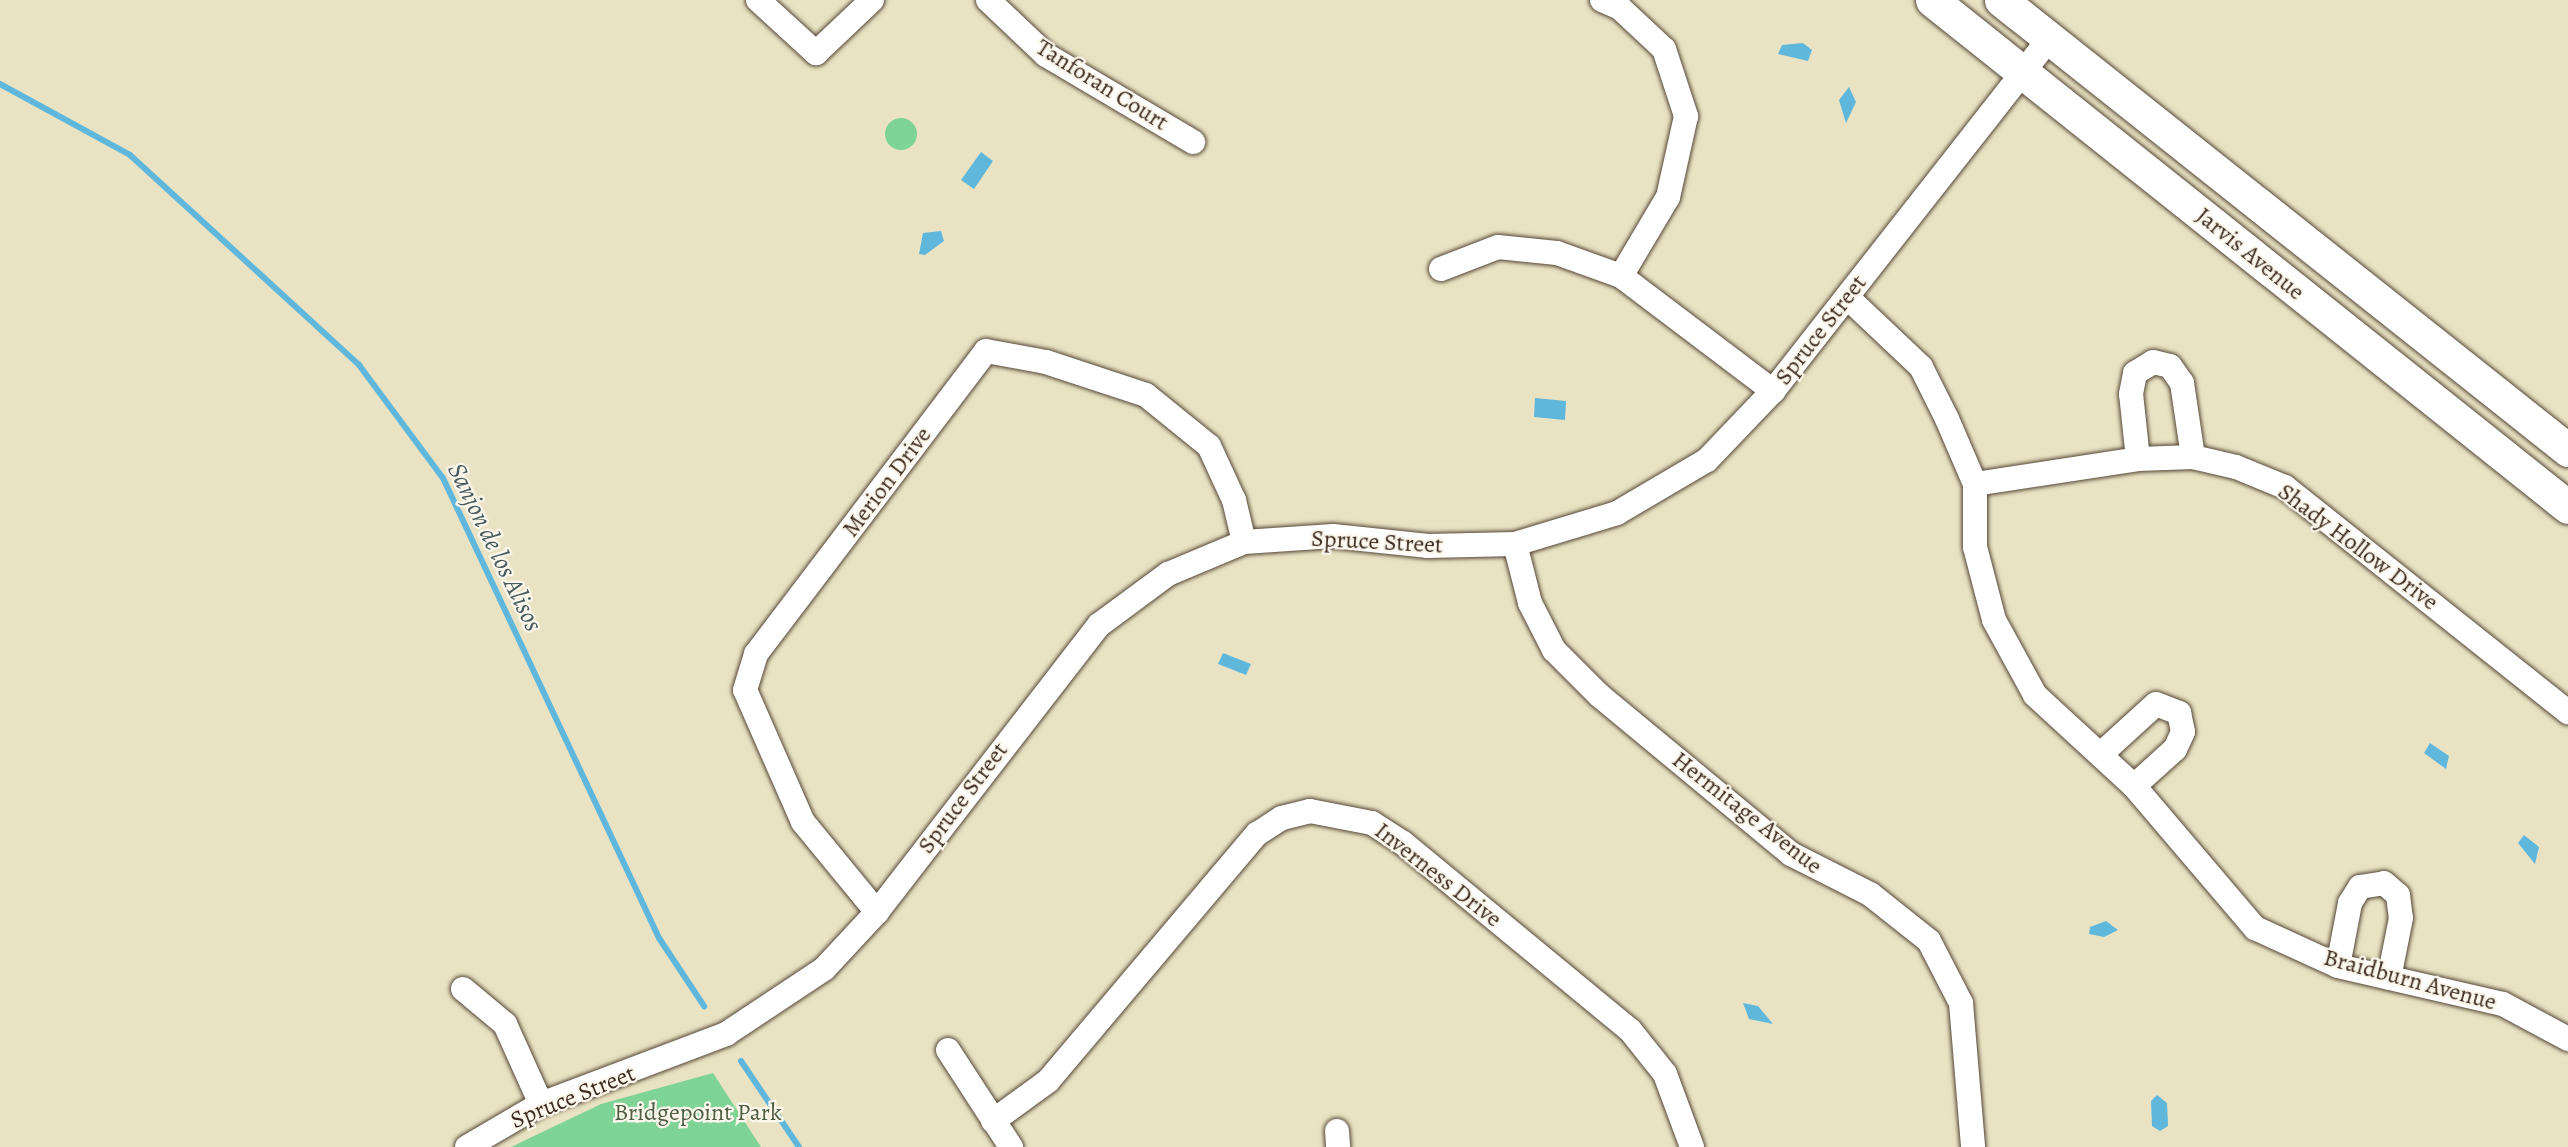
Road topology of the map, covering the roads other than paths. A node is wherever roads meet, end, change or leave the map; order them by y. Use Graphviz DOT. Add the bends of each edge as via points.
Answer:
graph roads {
  1 [pos="758,0"];
  2 [pos="872,0"];
  3 [pos="988,0"];
  4 [pos="1602,0"];
  5 [pos="1932,0"];
  6 [pos="2001,0"];
  7 [pos="2049,39"];
  8 [pos="2022,73"];
  9 [pos="1193,142"];
  10 [pos="1442,269"];
  11 [pos="1622,276"];
  12 [pos="1847,297"];
  13 [pos="1773,391"];
  14 [pos="2568,450"];
  15 [pos="2193,457"];
  16 [pos="2138,459"];
  17 [pos="1975,484"];
  18 [pos="2568,507"];
  19 [pos="1245,542"];
  20 [pos="1515,544"];
  21 [pos="2568,712"];
  22 [pos="2101,754"];
  23 [pos="2134,786"];
  24 [pos="877,912"];
  25 [pos="2337,966"];
  26 [pos="2389,978"];
  27 [pos="463,989"];
  28 [pos="2568,1039"];
  29 [pos="948,1050"];
  30 [pos="541,1104"];
  31 [pos="993,1121"];
  32 [pos="467,1147"];
  33 [pos="1011,1147"];
  34 [pos="1692,1147"];
  35 [pos="1973,1147"];
  1 -- 2 [label="street" via="816,53"];
  3 -- 9 [label="street, Tanforan Court" via="1046,55"];
  4 -- 11 [label="street" via="1620,8 1664,49 1686,116 1668,197"];
  5 -- 8 [label="main road, Jarvis Avenue"];
  6 -- 7 [label="main road, Jarvis Avenue"];
  7 -- 8 [label="street, Spruce Street"];
  7 -- 14 [label="main road, Jarvis Avenue"];
  8 -- 12 [label="street, Spruce Street"];
  8 -- 18 [label="main road, Jarvis Avenue"];
  10 -- 11 [label="street" via="1498,247 1557,254"];
  11 -- 13 [label="street"];
  12 -- 13 [label="street, Spruce Street"];
  12 -- 17 [label="street, Braidburn Avenue" via="1921,367"];
  13 -- 20 [label="street, Spruce Street" via="1707,460 1617,513"];
  15 -- 16 [label="street, Shady Hollow Drive"];
  15 -- 16 [label="street" via="2182,383 2170,366 2152,362 2135,373 2131,394"];
  15 -- 21 [label="street, Shady Hollow Drive" via="2236,467 2285,487"];
  16 -- 17 [label="street, Shady Hollow Drive"];
  17 -- 22 [label="street, Braidburn Avenue" via="1975,548 1994,620 2035,695"];
  19 -- 20 [label="street, Spruce Street" via="1333,536 1428,546"];
  19 -- 24 [label="street, Spruce Street" via="1168,574 1099,625"];
  19 -- 24 [label="street, Merion Drive" via="1234,500 1209,446 1146,395 1046,362 986,351 756,654 745,690 803,822"];
  20 -- 35 [label="street, Hermitage Avenue" via="1530,603 1554,650 1600,696 1791,854 1870,894 1929,941 1961,1003"];
  22 -- 23 [label="street, Braidburn Avenue"];
  22 -- 23 [label="street" via="2156,704 2179,713 2183,732 2175,749"];
  23 -- 25 [label="street, Braidburn Avenue" via="2255,928"];
  24 -- 30 [label="street, Spruce Street" via="824,969 726,1034"];
  25 -- 26 [label="street, Braidburn Avenue"];
  25 -- 26 [label="street" via="2350,903 2360,887 2384,883 2398,895 2401,918"];
  26 -- 28 [label="street, Braidburn Avenue" via="2503,1004"];
  27 -- 30 [label="street" via="505,1024"];
  29 -- 31 [label="street"];
  30 -- 32 [label="street, Spruce Street"];
  31 -- 33 [label="street"];
  31 -- 34 [label="street, Inverness Drive" via="1048,1081 1257,834 1282,818 1310,811 1372,823 1403,843 1630,1030 1665,1074"];
}
